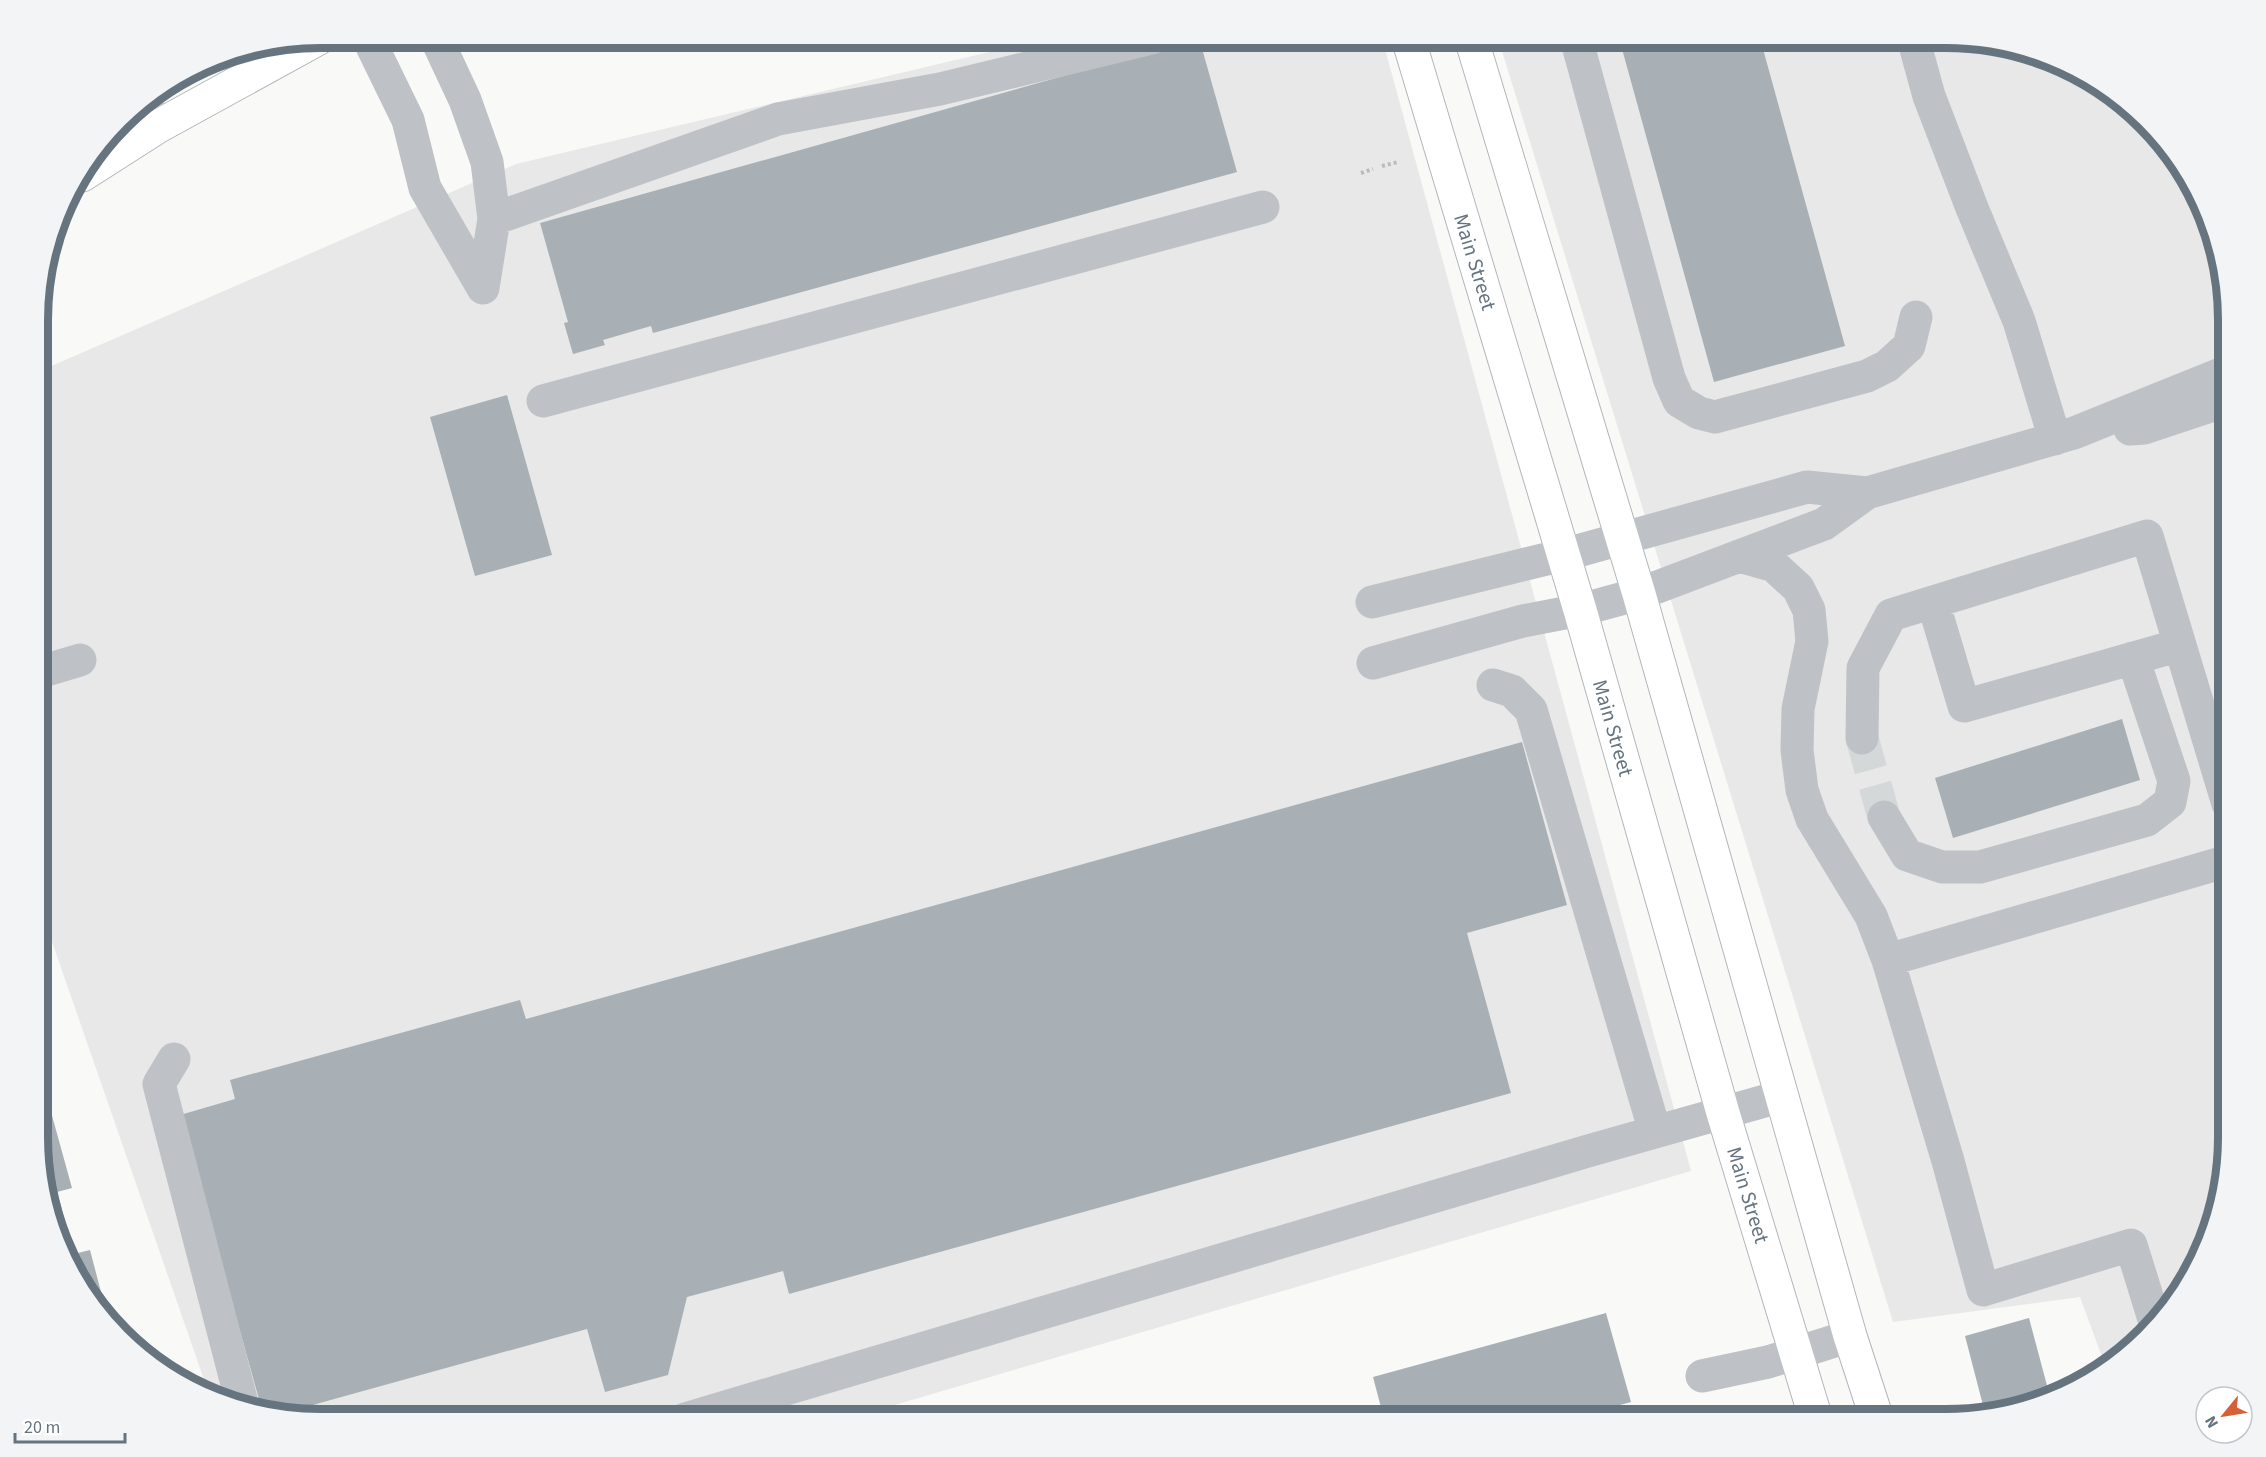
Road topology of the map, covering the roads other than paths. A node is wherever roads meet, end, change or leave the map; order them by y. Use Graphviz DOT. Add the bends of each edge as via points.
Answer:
graph roads {
  1 [pos="373,48"];
  2 [pos="441,48"];
  3 [pos="1110,48"];
  4 [pos="1411,48"];
  5 [pos="1474,48"];
  6 [pos="1579,48"];
  7 [pos="1916,48"];
  8 [pos="294,49"];
  9 [pos="151,114"];
  10 [pos="101,158"];
  11 [pos="1263,207"];
  12 [pos="494,219"];
  13 [pos="1916,317"];
  14 [pos="2218,375"];
  15 [pos="543,401"];
  16 [pos="2218,403"];
  17 [pos="2065,436"];
  18 [pos="1868,493"];
  19 [pos="1622,538"];
  20 [pos="1563,555"];
  21 [pos="1739,556"];
  22 [pos="1639,594"];
  23 [pos="1372,602"];
  24 [pos="1933,602"];
  25 [pos="1580,610"];
  26 [pos="2180,645"];
  27 [pos="2133,658"];
  28 [pos="80,660"];
  29 [pos="1373,663"];
  30 [pos="48,670"];
  31 [pos="1493,685"];
  32 [pos="1863,738"];
  33 [pos="2218,771"];
  34 [pos="1884,817"];
  35 [pos="2218,864"];
  36 [pos="1888,960"];
  37 [pos="174,1059"];
  38 [pos="1782,1096"];
  39 [pos="1723,1113"];
  40 [pos="1655,1132"];
  41 [pos="2152,1314"];
  42 [pos="1850,1336"];
  43 [pos="1795,1353"];
  44 [pos="1702,1376"];
  45 [pos="240,1397"];
  46 [pos="719,1409"];
  47 [pos="1813,1409"];
  48 [pos="1874,1409"];
  1 -- 12 [label="lane" via="408,120 425,188 483,288"];
  2 -- 12 [label="lane" via="487,162"];
  3 -- 12 [label="lane" via="940,89 778,119"];
  4 -- 20 [label="main road, Main Street"];
  5 -- 19 [label="main road"];
  6 -- 13 [label="lane" via="1669,378 1679,401 1714,417 1867,376 1887,366 1909,346"];
  7 -- 17 [label="lane" via="1929,96 1972,208"];
  8 -- 9 [label="main road"];
  9 -- 10 [label="main road"];
  11 -- 15 [label="lane"];
  14 -- 17 [label="lane"];
  16 -- 17 [label="lane" via="2144,428"];
  17 -- 18 [label="lane"];
  18 -- 19 [label="lane" via="1807,487"];
  18 -- 21 [label="lane" via="1824,524"];
  19 -- 20 [label="lane"];
  19 -- 22 [label="main road"];
  20 -- 23 [label="lane"];
  20 -- 25 [label="main road, Main Street"];
  21 -- 22 [label="lane"];
  21 -- 36 [label="lane" via="1774,566 1798,588 1809,610 1812,641 1798,709 1797,750 1802,790 1812,819 1872,916"];
  22 -- 25 [label="lane"];
  22 -- 38 [label="main road"];
  24 -- 26 [label="lane" via="2147,536"];
  24 -- 27 [label="lane" via="1964,706"];
  24 -- 32 [label="lane" via="1891,615 1863,668"];
  25 -- 29 [label="lane" via="1523,621"];
  25 -- 39 [label="main road, Main Street"];
  26 -- 27 [label="lane"];
  26 -- 33 [label="lane"];
  27 -- 34 [label="lane" via="2174,781 2169,802 2147,820 1980,867 1942,867 1907,855"];
  28 -- 30 [label="lane"];
  31 -- 40 [label="lane" via="1512,691 1532,710"];
  35 -- 36 [label="lane"];
  36 -- 41 [label="lane" via="1983,1290 2131,1245"];
  37 -- 45 [label="lane" via="159,1084"];
  38 -- 39 [label="lane"];
  38 -- 42 [label="main road"];
  39 -- 40 [label="lane"];
  39 -- 43 [label="main road, Main Street"];
  40 -- 46 [label="lane"];
  42 -- 43 [label="lane"];
  42 -- 48 [label="main road"];
  43 -- 44 [label="lane"];
  43 -- 47 [label="main road, Main Street"];
}
